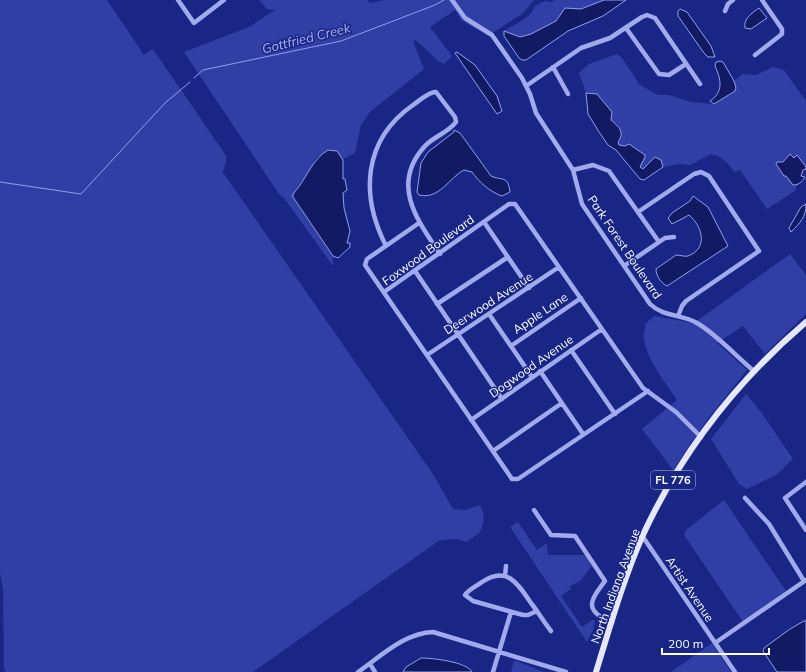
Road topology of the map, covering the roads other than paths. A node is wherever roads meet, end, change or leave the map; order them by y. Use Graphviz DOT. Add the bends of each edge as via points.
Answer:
graph roads {
  1 [pos="178,0"];
  2 [pos="224,0"];
  3 [pos="452,0"];
  4 [pos="733,0"];
  5 [pos="762,0"];
  6 [pos="725,11"];
  7 [pos="626,28"];
  8 [pos="755,55"];
  9 [pos="686,64"];
  10 [pos="553,67"];
  11 [pos="700,84"];
  12 [pos="526,86"];
  13 [pos="568,94"];
  14 [pos="573,170"];
  15 [pos="638,212"];
  16 [pos="484,222"];
  17 [pos="419,223"];
  18 [pos="674,237"];
  19 [pos="659,242"];
  20 [pos="386,246"];
  21 [pos="440,254"];
  22 [pos="508,258"];
  23 [pos="624,266"];
  24 [pos="559,267"];
  25 [pos="415,271"];
  26 [pos="529,288"];
  27 [pos="384,292"];
  28 [pos="581,298"];
  29 [pos="437,304"];
  30 [pos="489,314"];
  31 [pos="678,316"];
  32 [pos="806,322"];
  33 [pos="602,329"];
  34 [pos="458,334"];
  35 [pos="511,346"];
  36 [pos="571,350"];
  37 [pos="427,356"];
  38 [pos="540,371"];
  39 [pos="754,371"];
  40 [pos="532,377"];
  41 [pos="648,391"];
  42 [pos="502,399"];
  43 [pos="562,403"];
  44 [pos="615,414"];
  45 [pos="471,420"];
  46 [pos="583,434"];
  47 [pos="701,437"];
  48 [pos="492,451"];
  49 [pos="806,482"];
  50 [pos="745,498"];
  51 [pos="534,510"];
  52 [pos="806,530"];
  53 [pos="642,537"];
  54 [pos="506,566"];
  55 [pos="505,576"];
  56 [pos="805,581"];
  57 [pos="537,611"];
  58 [pos="512,612"];
  59 [pos="612,623"];
  60 [pos="550,632"];
  61 [pos="715,643"];
  62 [pos="500,652"];
  63 [pos="370,664"];
  64 [pos="358,672"];
  65 [pos="375,672"];
  66 [pos="493,672"];
  67 [pos="566,672"];
  68 [pos="596,672"];
  69 [pos="735,672"];
  1 -- 2 [label="street" via="194,23"];
  3 -- 12 [label="street, Park Forest Boulevard" via="470,21 492,35"];
  4 -- 6 [label="street"];
  5 -- 8 [label="street" via="782,29 782,34"];
  7 -- 9 [label="street" via="659,74 669,75"];
  7 -- 9 [label="street" via="645,16 654,17"];
  7 -- 10 [label="street" via="610,38 580,48"];
  9 -- 11 [label="street"];
  10 -- 12 [label="street"];
  10 -- 13 [label="street"];
  12 -- 14 [label="street, Park Forest Boulevard" via="536,113"];
  14 -- 15 [label="street" via="593,165 607,170"];
  14 -- 23 [label="street, Park Forest Boulevard" via="582,204"];
  15 -- 19 [label="street"];
  15 -- 31 [label="street" via="694,174 704,173 709,176 759,251 686,301"];
  16 -- 21 [label="street, Foxwood Boulevard"];
  16 -- 22 [label="street"];
  16 -- 24 [label="street, Foxwood Boulevard" via="510,204 515,204"];
  17 -- 20 [label="street"];
  17 -- 20 [label="street" via="412,210 409,196 412,166 425,146 456,122 438,93 434,92 395,121 382,138 374,158 370,202 375,222"];
  17 -- 21 [label="street"];
  18 -- 19 [label="street"];
  19 -- 23 [label="street"];
  20 -- 27 [label="street" via="365,262"];
  21 -- 25 [label="street, Foxwood Boulevard"];
  22 -- 26 [label="street"];
  22 -- 29 [label="street"];
  23 -- 31 [label="street, Park Forest Boulevard" via="653,307 664,314"];
  24 -- 26 [label="street, Deerwood Avenue"];
  24 -- 28 [label="street, Foxwood Boulevard"];
  25 -- 27 [label="street, Foxwood Boulevard"];
  25 -- 29 [label="street"];
  26 -- 30 [label="street, Deerwood Avenue"];
  27 -- 37 [label="street, Foxwood Boulevard"];
  28 -- 33 [label="street, Foxwood Boulevard"];
  28 -- 35 [label="street, Apple Lane"];
  29 -- 34 [label="street"];
  30 -- 34 [label="street, Deerwood Avenue"];
  30 -- 35 [label="street"];
  31 -- 39 [label="street, Park Forest Boulevard" via="698,324"];
  32 -- 39 [label="main road, North Indiana Avenue / FL 776"];
  33 -- 36 [label="street, Dogwood Avenue"];
  33 -- 41 [label="street, Foxwood Boulevard" via="643,388"];
  34 -- 37 [label="street, Deerwood Avenue"];
  34 -- 42 [label="street"];
  35 -- 40 [label="street"];
  36 -- 38 [label="street, Dogwood Avenue"];
  36 -- 44 [label="street"];
  37 -- 45 [label="street, Foxwood Boulevard"];
  38 -- 40 [label="street, Dogwood Avenue"];
  38 -- 43 [label="street"];
  39 -- 47 [label="main road, North Indiana Avenue / FL 776" via="726,402"];
  40 -- 42 [label="street, Dogwood Avenue"];
  41 -- 44 [label="street, Foxwood Boulevard"];
  41 -- 47 [label="street, Foxwood Boulevard" via="676,412"];
  42 -- 45 [label="street, Dogwood Avenue"];
  43 -- 46 [label="street"];
  43 -- 48 [label="street"];
  44 -- 46 [label="street, Foxwood Boulevard"];
  45 -- 48 [label="street, Foxwood Boulevard"];
  46 -- 48 [label="street, Foxwood Boulevard" via="516,480 510,478"];
  47 -- 53 [label="main road, North Indiana Avenue / FL 776"];
  49 -- 52 [label="street" via="785,498"];
  50 -- 56 [label="street" via="768,524"];
  51 -- 59 [label="street" via="551,535 575,536 605,580 591,600 591,606 600,618"];
  53 -- 59 [label="main road, North Indiana Avenue / FL 776"];
  53 -- 61 [label="street, Artist Avenue"];
  54 -- 55 [label="street"];
  55 -- 57 [label="street" via="517,582"];
  55 -- 58 [label="street" via="489,578 465,595 473,601"];
  56 -- 61 [label="street"];
  57 -- 58 [label="street" via="525,616"];
  57 -- 60 [label="street"];
  58 -- 62 [label="street"];
  59 -- 68 [label="main road, North Indiana Avenue / FL 776"];
  61 -- 69 [label="street, Artist Avenue"];
  62 -- 63 [label="street" via="439,633 426,632 407,638"];
  62 -- 66 [label="street"];
  62 -- 67 [label="street"];
  63 -- 64 [label="street"];
  63 -- 65 [label="street"];
}
